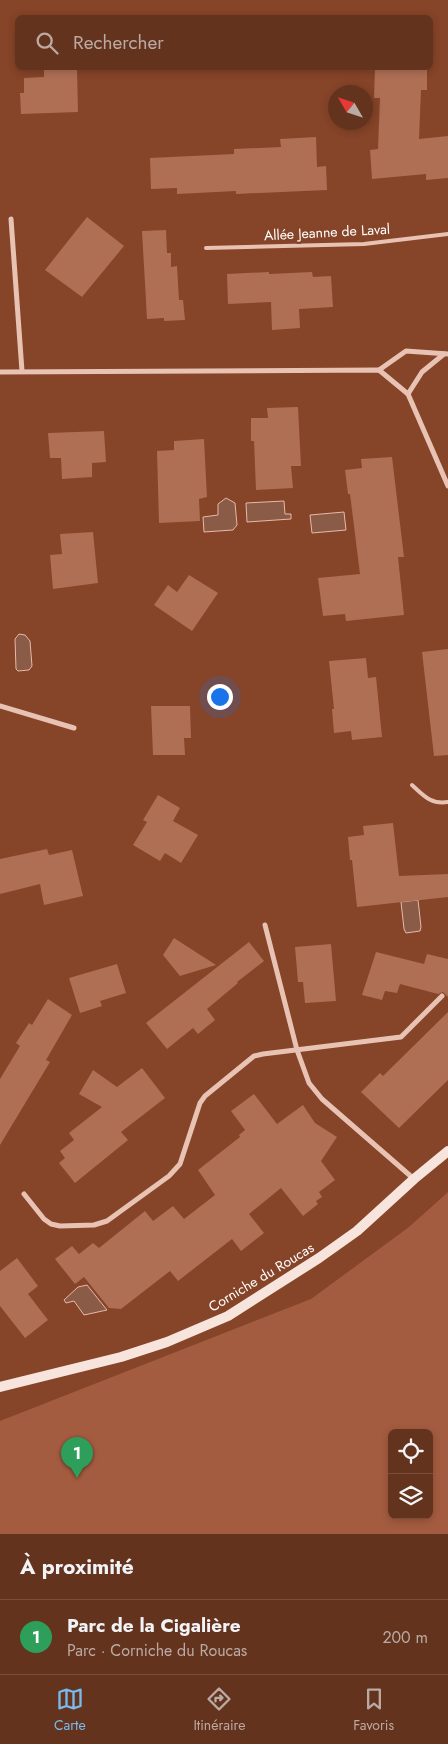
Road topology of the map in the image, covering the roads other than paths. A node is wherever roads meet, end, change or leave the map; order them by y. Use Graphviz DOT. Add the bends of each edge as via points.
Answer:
graph roads {
  1 [pos="11,219"];
  2 [pos="448,234"];
  3 [pos="206,248"];
  4 [pos="446,354"];
  5 [pos="379,370"];
  6 [pos="22,371"];
  7 [pos="0,372"];
  8 [pos="408,394"];
  9 [pos="448,486"];
  10 [pos="0,706"];
  11 [pos="74,728"];
  12 [pos="412,785"];
  13 [pos="448,802"];
  14 [pos="266,925"];
  15 [pos="442,996"];
  16 [pos="297,1050"];
  17 [pos="448,1151"];
  18 [pos="414,1179"];
  19 [pos="24,1194"];
  20 [pos="0,1387"];
  1 -- 6 [label="street"];
  2 -- 3 [label="lane, Allée Jeanne de Laval" via="364,244"];
  4 -- 5 [label="street" via="406,351"];
  4 -- 8 [label="street" via="422,372"];
  5 -- 6 [label="street"];
  5 -- 8 [label="street"];
  6 -- 7 [label="street"];
  8 -- 9 [label="street"];
  10 -- 11 [label="street"];
  12 -- 13 [label="lane" via="428,800"];
  14 -- 16 [label="street"];
  15 -- 16 [label="street" via="402,1037"];
  16 -- 18 [label="street" via="309,1083 316,1092"];
  16 -- 19 [label="street" via="254,1056 205,1096 180,1164 169,1176 107,1221 94,1225 51,1224"];
  17 -- 18 [label="main road, Corniche du Roucas"];
  18 -- 20 [label="main road, Corniche du Roucas" via="357,1231 228,1316 121,1357"];
}
